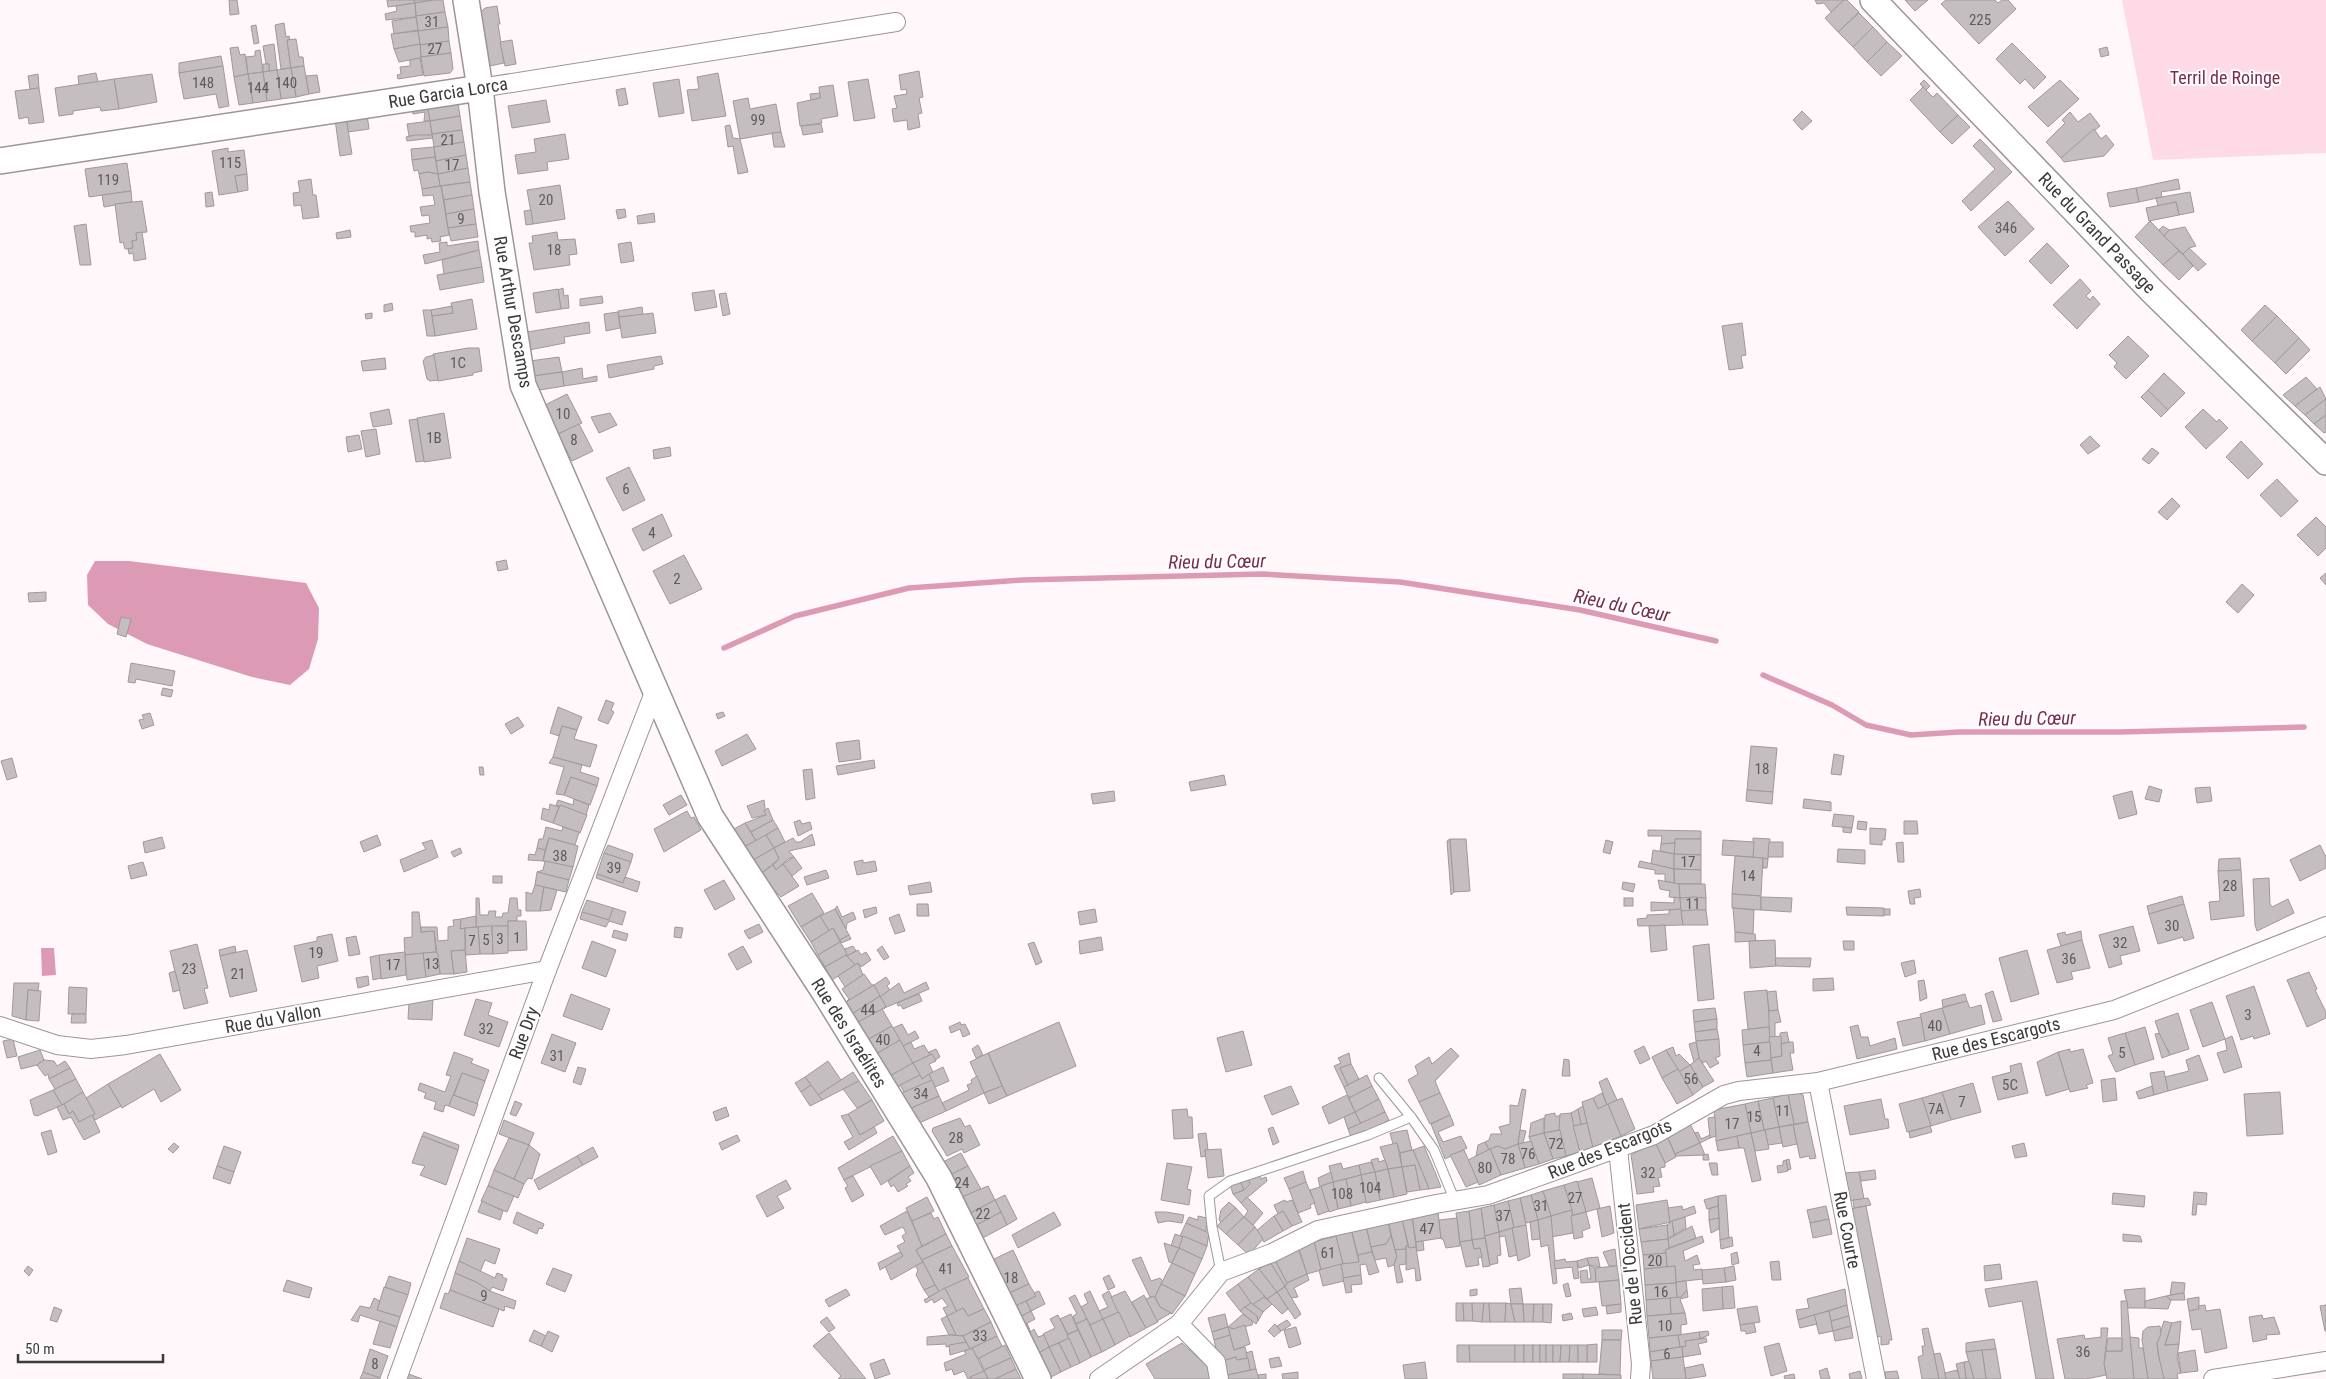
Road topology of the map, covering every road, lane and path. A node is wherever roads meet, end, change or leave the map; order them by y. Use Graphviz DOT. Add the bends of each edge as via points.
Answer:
graph roads {
  1 [pos="466,0"];
  2 [pos="1873,0"];
  3 [pos="896,22"];
  4 [pos="480,88"];
  5 [pos="0,161"];
  6 [pos="2326,462"];
  7 [pos="655,690"];
  8 [pos="2326,926"];
  9 [pos="547,970"];
  10 [pos="0,1026"];
  11 [pos="1379,1078"];
  12 [pos="1818,1082"];
  13 [pos="1412,1117"];
  14 [pos="1618,1149"];
  15 [pos="1455,1201"];
  16 [pos="1221,1272"];
  17 [pos="1179,1324"];
  18 [pos="2326,1361"];
  19 [pos="397,1379"];
  20 [pos="1038,1379"];
  21 [pos="1100,1379"];
  22 [pos="1219,1379"];
  23 [pos="1640,1379"];
  24 [pos="1876,1379"];
  25 [pos="2213,1379"];
  1 -- 4 [label="street, Rue Arthur Descamps"];
  2 -- 6 [label="street, Rue du Grand Passage" via="2152,291"];
  3 -- 4 [label="street, Rue Garcia Lorca"];
  4 -- 5 [label="street, Rue Garcia Lorca"];
  4 -- 7 [label="street, Rue Arthur Descamps" via="492,192 523,384"];
  7 -- 9 [label="street, Rue Dry"];
  7 -- 20 [label="street, Rue des Israélites" via="710,816 826,993 939,1178"];
  8 -- 12 [label="street, Rue des Escargots" via="2114,1010"];
  9 -- 10 [label="street, Rue du Vallon" via="91,1049 57,1045"];
  9 -- 19 [label="street, Rue Dry"];
  11 -- 13 [label="lane"];
  12 -- 14 [label="street, Rue des Escargots" via="1739,1090 1724,1095 1654,1134"];
  12 -- 24 [label="street, Rue Courte"];
  13 -- 15 [label="lane" via="1434,1150"];
  13 -- 16 [label="lane" via="1230,1181 1209,1196"];
  14 -- 15 [label="street, Rue des Escargots" via="1488,1195"];
  14 -- 23 [label="street, Rue de l'Occident"];
  15 -- 16 [label="street, Rue des Escargots" via="1318,1230 1272,1253"];
  16 -- 17 [label="street"];
  17 -- 21 [label="street"];
  17 -- 22 [label="street" via="1216,1362"];
  18 -- 25 [label="street"];
}
